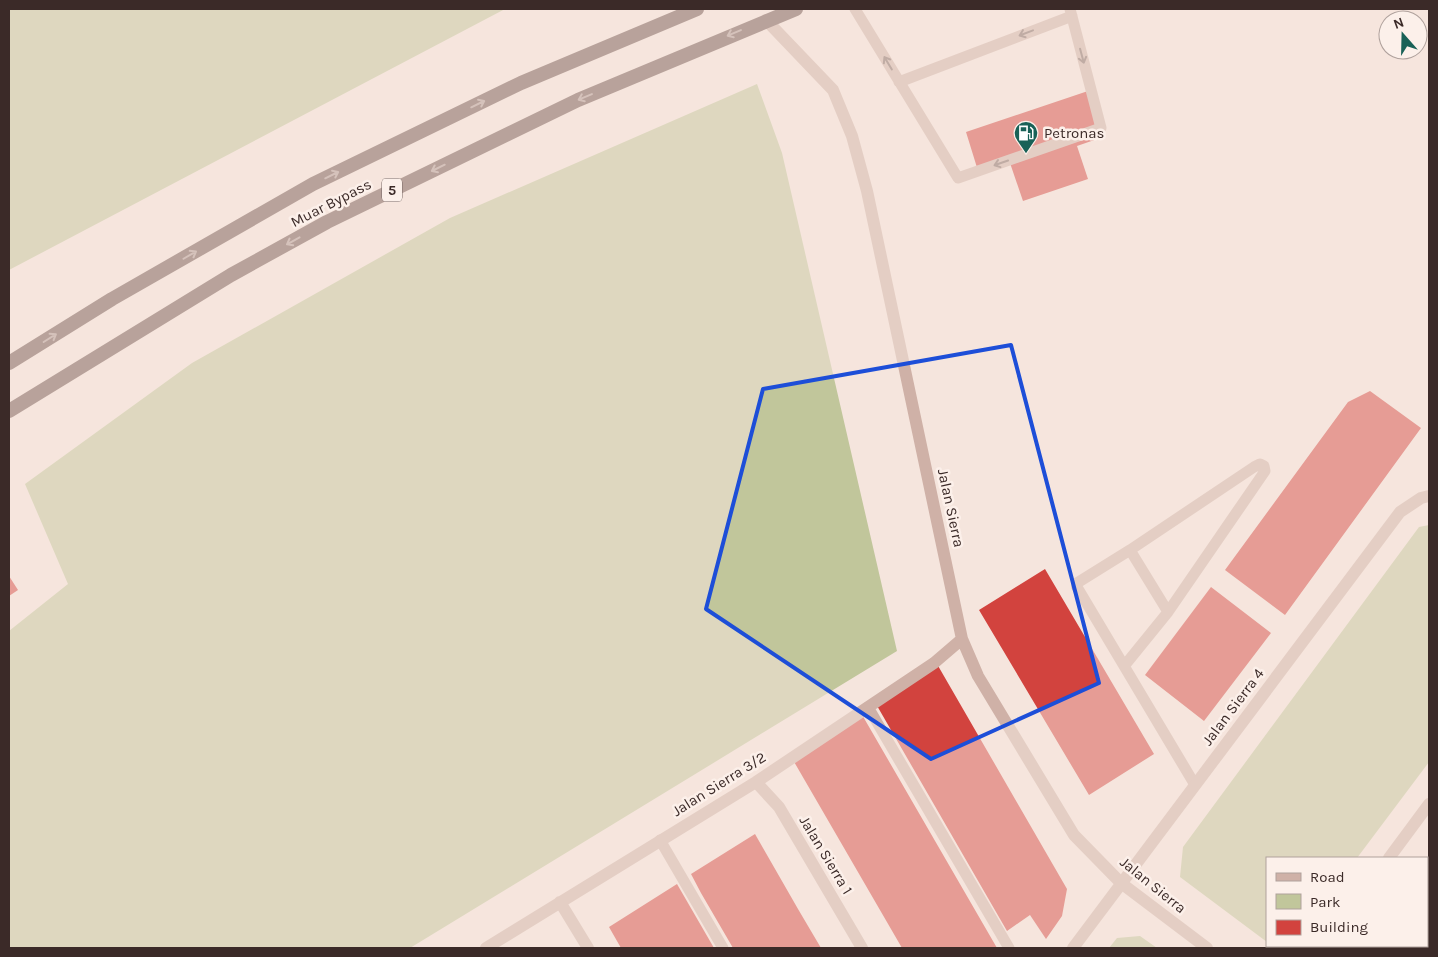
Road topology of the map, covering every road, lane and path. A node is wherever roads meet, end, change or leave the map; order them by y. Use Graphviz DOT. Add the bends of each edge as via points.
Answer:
graph roads {
  1 [pos="696,9"];
  2 [pos="796,9"];
  3 [pos="855,9"];
  4 [pos="1071,12"];
  5 [pos="766,20"];
  6 [pos="899,82"];
  7 [pos="9,363"];
  8 [pos="9,411"];
  9 [pos="1429,496"];
  10 [pos="1130,550"];
  11 [pos="1168,612"];
  12 [pos="962,639"];
  13 [pos="1125,665"];
  14 [pos="868,706"];
  15 [pos="756,782"];
  16 [pos="1195,785"];
  17 [pos="1429,804"];
  18 [pos="660,840"];
  19 [pos="1390,857"];
  20 [pos="1121,883"];
  21 [pos="560,902"];
  22 [pos="486,948"];
  23 [pos="588,948"];
  24 [pos="723,948"];
  25 [pos="862,948"];
  26 [pos="1009,948"];
  27 [pos="1073,948"];
  28 [pos="1207,948"];
  7 -- 1 [label="highway, Muar Bypass, one-way" via="112,299 313,184 521,83"];
  2 -- 5 [label="highway, Muar Bypass / 5"];
  6 -- 3 [label="lane, one-way"];
  4 -- 6 [label="lane, one-way"];
  4 -- 6 [label="lane, one-way" via="1101,128 958,178"];
  5 -- 8 [label="highway, Muar Bypass / 5, one-way" via="578,100 327,222 231,275"];
  5 -- 12 [label="street, Jalan Sierra" via="833,90 852,136 867,191"];
  9 -- 16 [label="street, Jalan Sierra 4" via="1400,512"];
  10 -- 11 [label="lane"];
  10 -- 11 [label="lane" via="1254,467 1264,466 1265,470"];
  10 -- 13 [label="lane" via="1077,583"];
  11 -- 13 [label="lane"];
  12 -- 14 [label="street, Jalan Sierra 3/2" via="934,663"];
  12 -- 20 [label="street, Jalan Sierra" via="978,676 1074,834"];
  13 -- 16 [label="lane"];
  14 -- 15 [label="street, Jalan Sierra 3/2"];
  14 -- 26 [label="lane"];
  15 -- 18 [label="street, Jalan Sierra 3/2"];
  15 -- 25 [label="street, Jalan Sierra 1" via="779,807"];
  16 -- 20 [label="street, Jalan Sierra 4"];
  17 -- 19 [label="street"];
  18 -- 21 [label="street, Jalan Sierra 3/2"];
  18 -- 24 [label="lane"];
  20 -- 27 [label="street, Jalan Sierra 4"];
  20 -- 28 [label="street, Jalan Sierra"];
  21 -- 22 [label="street, Jalan Sierra 3/2"];
  21 -- 23 [label="street"];
}
